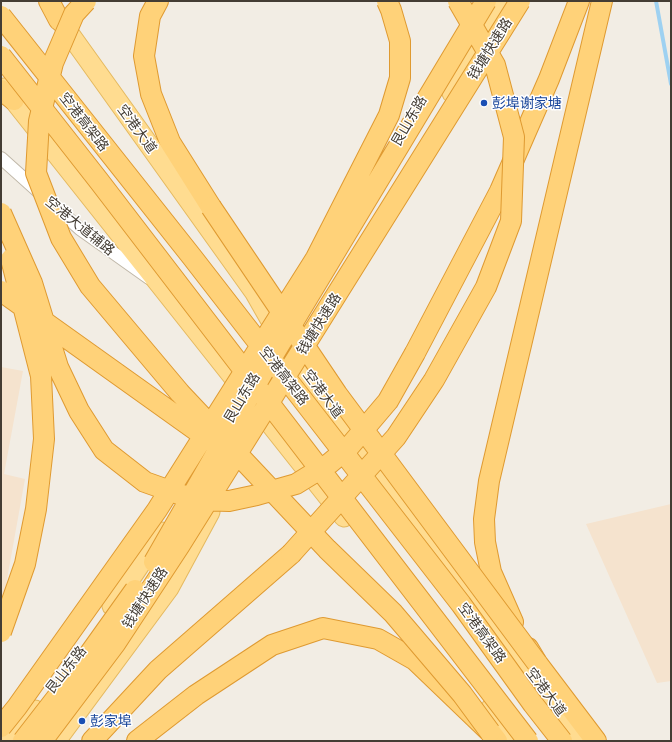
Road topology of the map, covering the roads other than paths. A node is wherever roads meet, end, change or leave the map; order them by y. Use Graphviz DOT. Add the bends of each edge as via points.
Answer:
graph roads {
  1 [pos="45,1"];
  2 [pos="49,1"];
  3 [pos="86,1"];
  4 [pos="158,1"];
  5 [pos="387,1"];
  6 [pos="458,1"];
  7 [pos="480,1"];
  8 [pos="486,1"];
  9 [pos="506,1"];
  10 [pos="520,1"];
  11 [pos="579,1"];
  12 [pos="602,1"];
  13 [pos="1,16"];
  14 [pos="59,20"];
  15 [pos="1,56"];
  16 [pos="1,84"];
  17 [pos="7,95"];
  18 [pos="1,158"];
  19 [pos="1,213"];
  20 [pos="1,222"];
  21 [pos="164,289"];
  22 [pos="1,291"];
  23 [pos="280,337"];
  24 [pos="302,366"];
  25 [pos="245,392"];
  26 [pos="265,416"];
  27 [pos="327,549"];
  28 [pos="1,632"];
  29 [pos="536,663"];
  30 [pos="1,727"];
  31 [pos="493,736"];
  32 [pos="9,741"];
  33 [pos="23,741"];
  34 [pos="42,741"];
  35 [pos="56,741"];
  36 [pos="92,741"];
  37 [pos="137,741"];
  38 [pos="515,741"];
  39 [pos="528,741"];
  40 [pos="562,741"];
  41 [pos="583,741"];
  42 [pos="596,741"];
  1 -- 14 [label="main road, 空港大道"];
  2 -- 14 [label="highway"];
  3 -- 27 [label="highway, bridge" via="74,14 53,63 39,122 36,173 60,238 90,286 180,393"];
  4 -- 29 [label="highway, bridge" via="150,16 144,56 151,94 170,142 337,394"];
  5 -- 30 [label="highway, bridge" via="400,41 400,78 389,115 316,258 157,510"];
  6 -- 36 [label="highway, bridge" via="495,65 514,136 510,221 486,287 434,380 396,437 291,554 158,670"];
  7 -- 23 [label="main road, 艮山东路"];
  8 -- 33 [label="highway, 钱塘快速路, bridge" via="148,570 75,674"];
  9 -- 24 [label="main road, 艮山东路" via="316,326"];
  10 -- 34 [label="highway, 钱塘快速路, bridge" via="180,545 114,644"];
  11 -- 19 [label="highway, bridge" via="549,79 500,190 388,401 349,447 330,463 296,484 229,501 197,500 145,482 104,450 79,411 58,367 32,283"];
  12 -- 29 [label="highway, bridge" via="489,481 484,519 485,542 491,572 516,628"];
  13 -- 40 [label="highway, 空港高架路, bridge" via="461,604"];
  14 -- 23 [label="main road, 空港大道" via="255,293"];
  15 -- 39 [label="highway, 空港高架路, bridge"];
  16 -- 17 [label="main road"];
  17 -- 21 [label="main road"];
  18 -- 21 [label="street, 空港大道辅路" via="80,230"];
  20 -- 28 [label="highway, bridge" via="41,376 44,439 36,509 25,564"];
  21 -- 25 [label="main road"];
  22 -- 27 [label="highway, bridge" via="228,452 274,493"];
  23 -- 24 [label="main road, 空港大道"];
  23 -- 25 [label="main road, 艮山东路"];
  24 -- 26 [label="main road, 艮山东路"];
  24 -- 41 [label="main road, 空港大道"];
  25 -- 26 [label="main road"];
  25 -- 32 [label="main road, 艮山东路" via="182,502 87,644"];
  26 -- 35 [label="main road, 艮山东路" via="169,588"];
  26 -- 38 [label="main road" via="412,603"];
  27 -- 31 [label="highway, bridge" via="393,613 462,694"];
  29 -- 42 [label="highway"];
  31 -- 37 [label="highway, bridge" via="415,660 378,639 323,628 272,645 196,695"];
}
